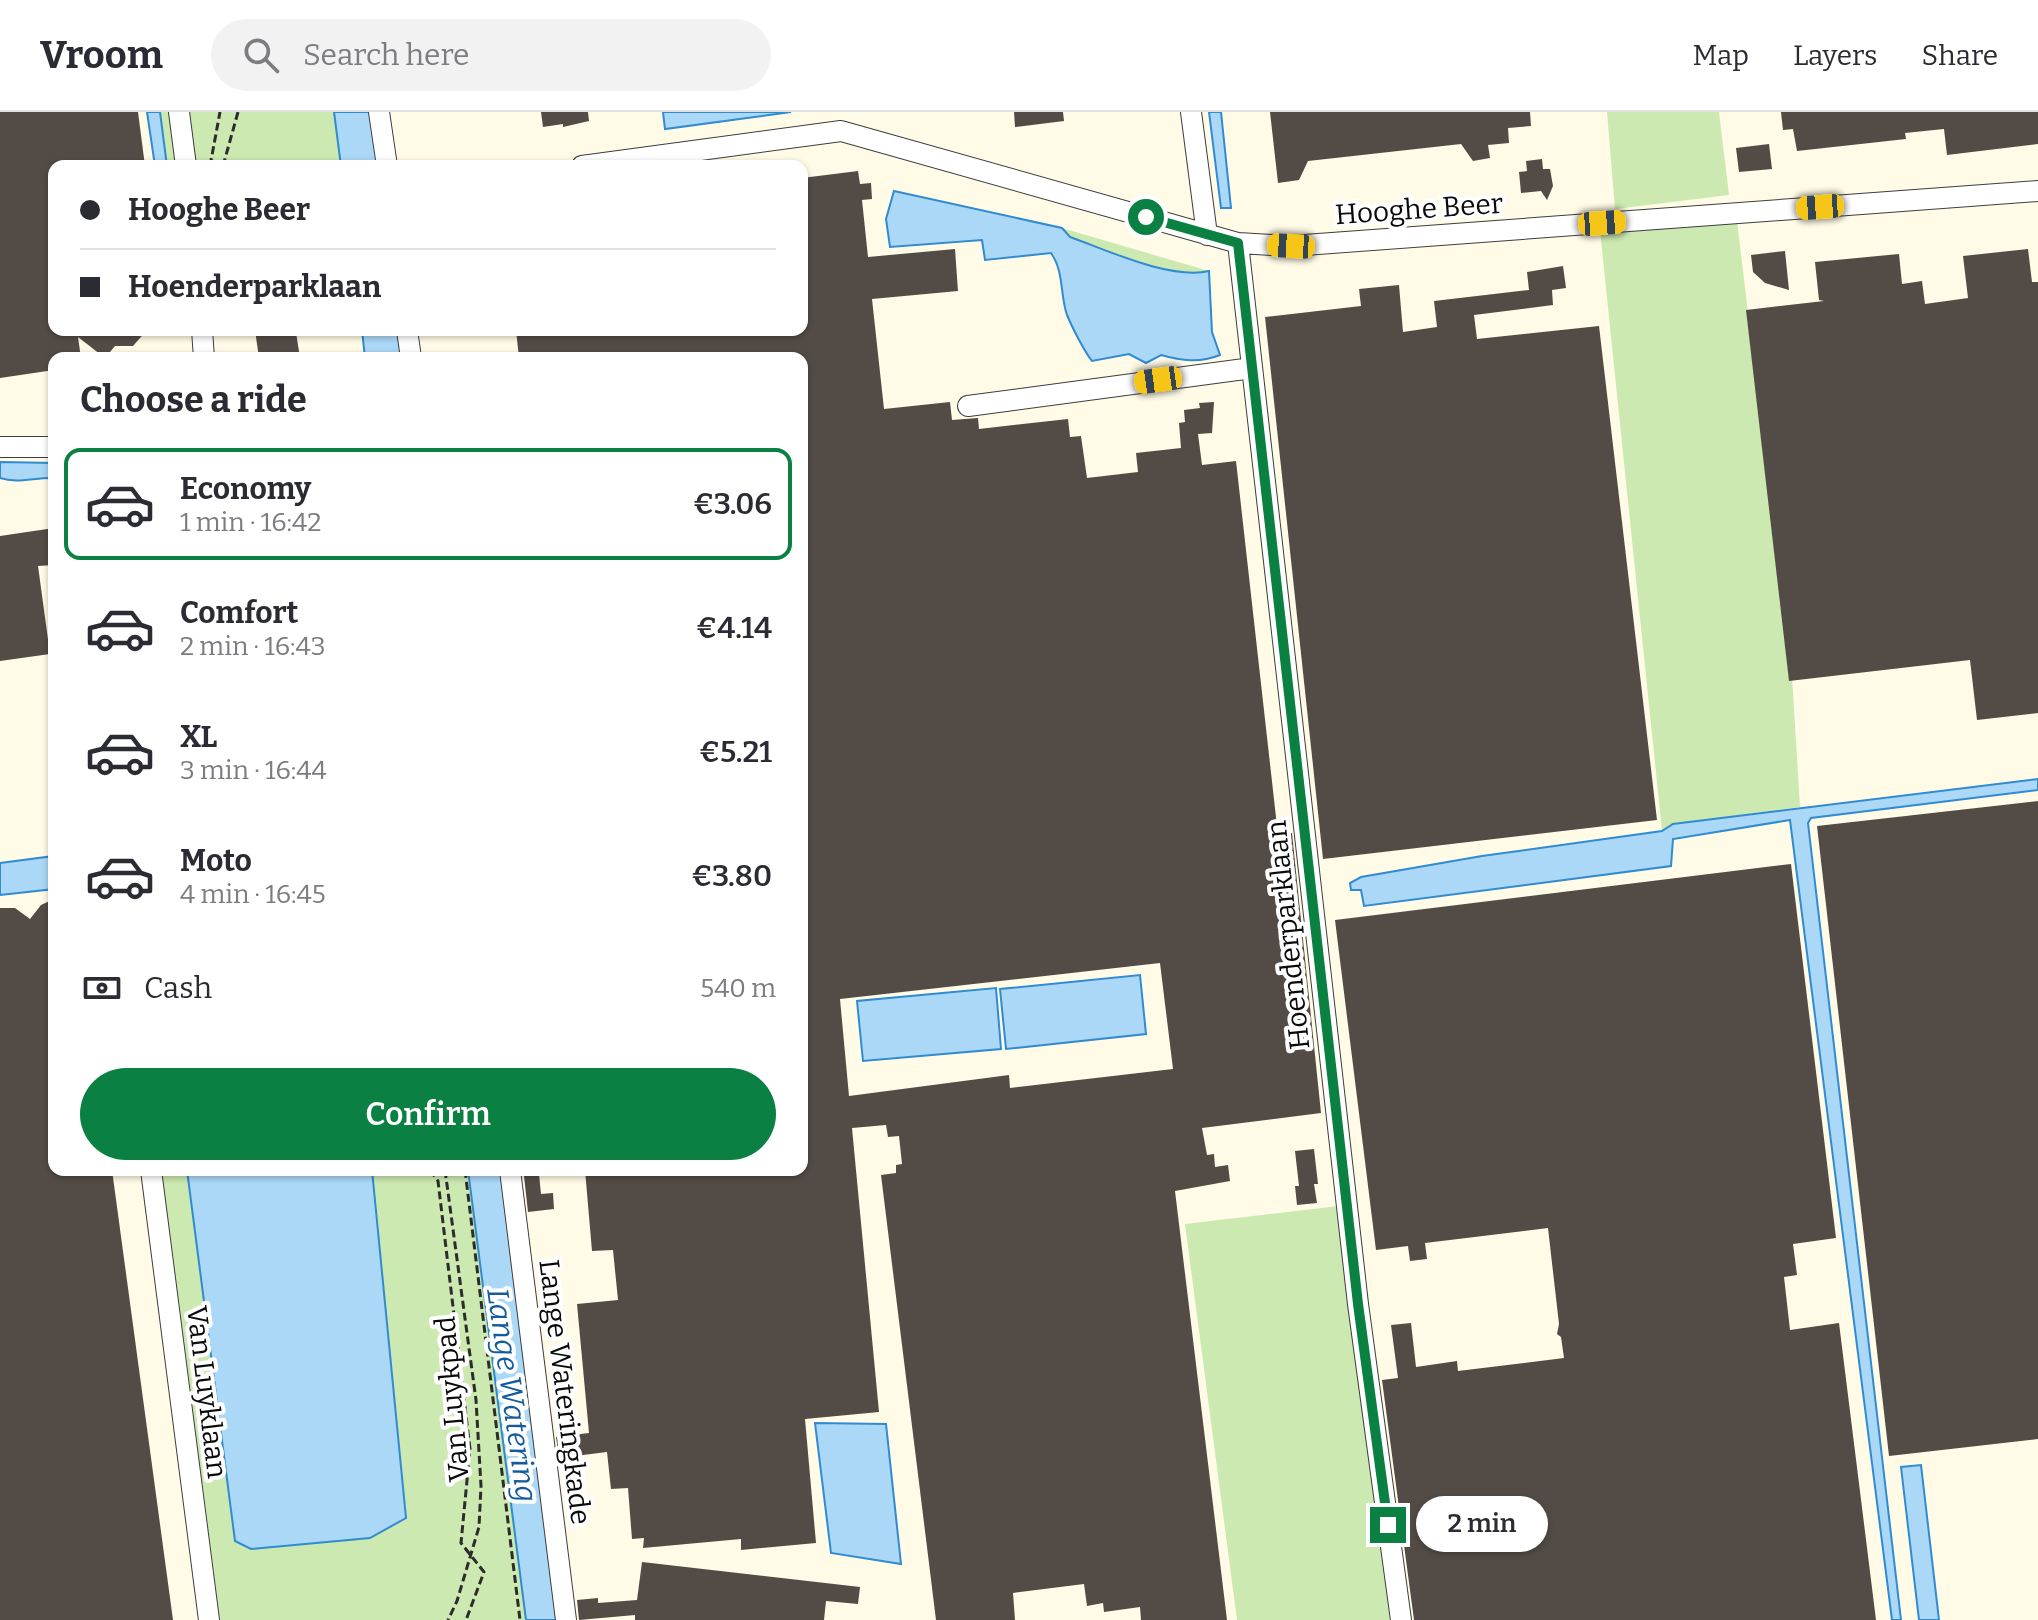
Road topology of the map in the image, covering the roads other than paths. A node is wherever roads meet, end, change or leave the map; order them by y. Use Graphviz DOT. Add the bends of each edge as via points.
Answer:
graph roads {
  1 [pos="179,112"];
  2 [pos="379,112"];
  3 [pos="1191,112"];
  4 [pos="185,160"];
  5 [pos="386,160"];
  6 [pos="626,160"];
  7 [pos="2038,191"];
  8 [pos="1207,235"];
  9 [pos="1238,243"];
  10 [pos="1252,368"];
  11 [pos="968,406"];
  12 [pos="0,447"];
  13 [pos="48,447"];
  14 [pos="152,1176"];
  15 [pos="511,1176"];
  16 [pos="209,1620"];
  17 [pos="566,1620"];
  18 [pos="1401,1620"];
  1 -- 4 [label="street"];
  2 -- 5 [label="street"];
  3 -- 8 [label="street"];
  6 -- 8 [label="street, Hooghe Beer" via="841,131"];
  7 -- 9 [label="street, Hooghe Beer" via="1291,246"];
  8 -- 9 [label="street, Hooghe Beer"];
  9 -- 10 [label="street, Hoenderparklaan"];
  10 -- 11 [label="street"];
  10 -- 18 [label="street, Hoenderparklaan" via="1358,1304"];
  12 -- 13 [label="street"];
  14 -- 16 [label="street, Van Luyklaan"];
  15 -- 17 [label="street, Lange Wateringkade"];
}
